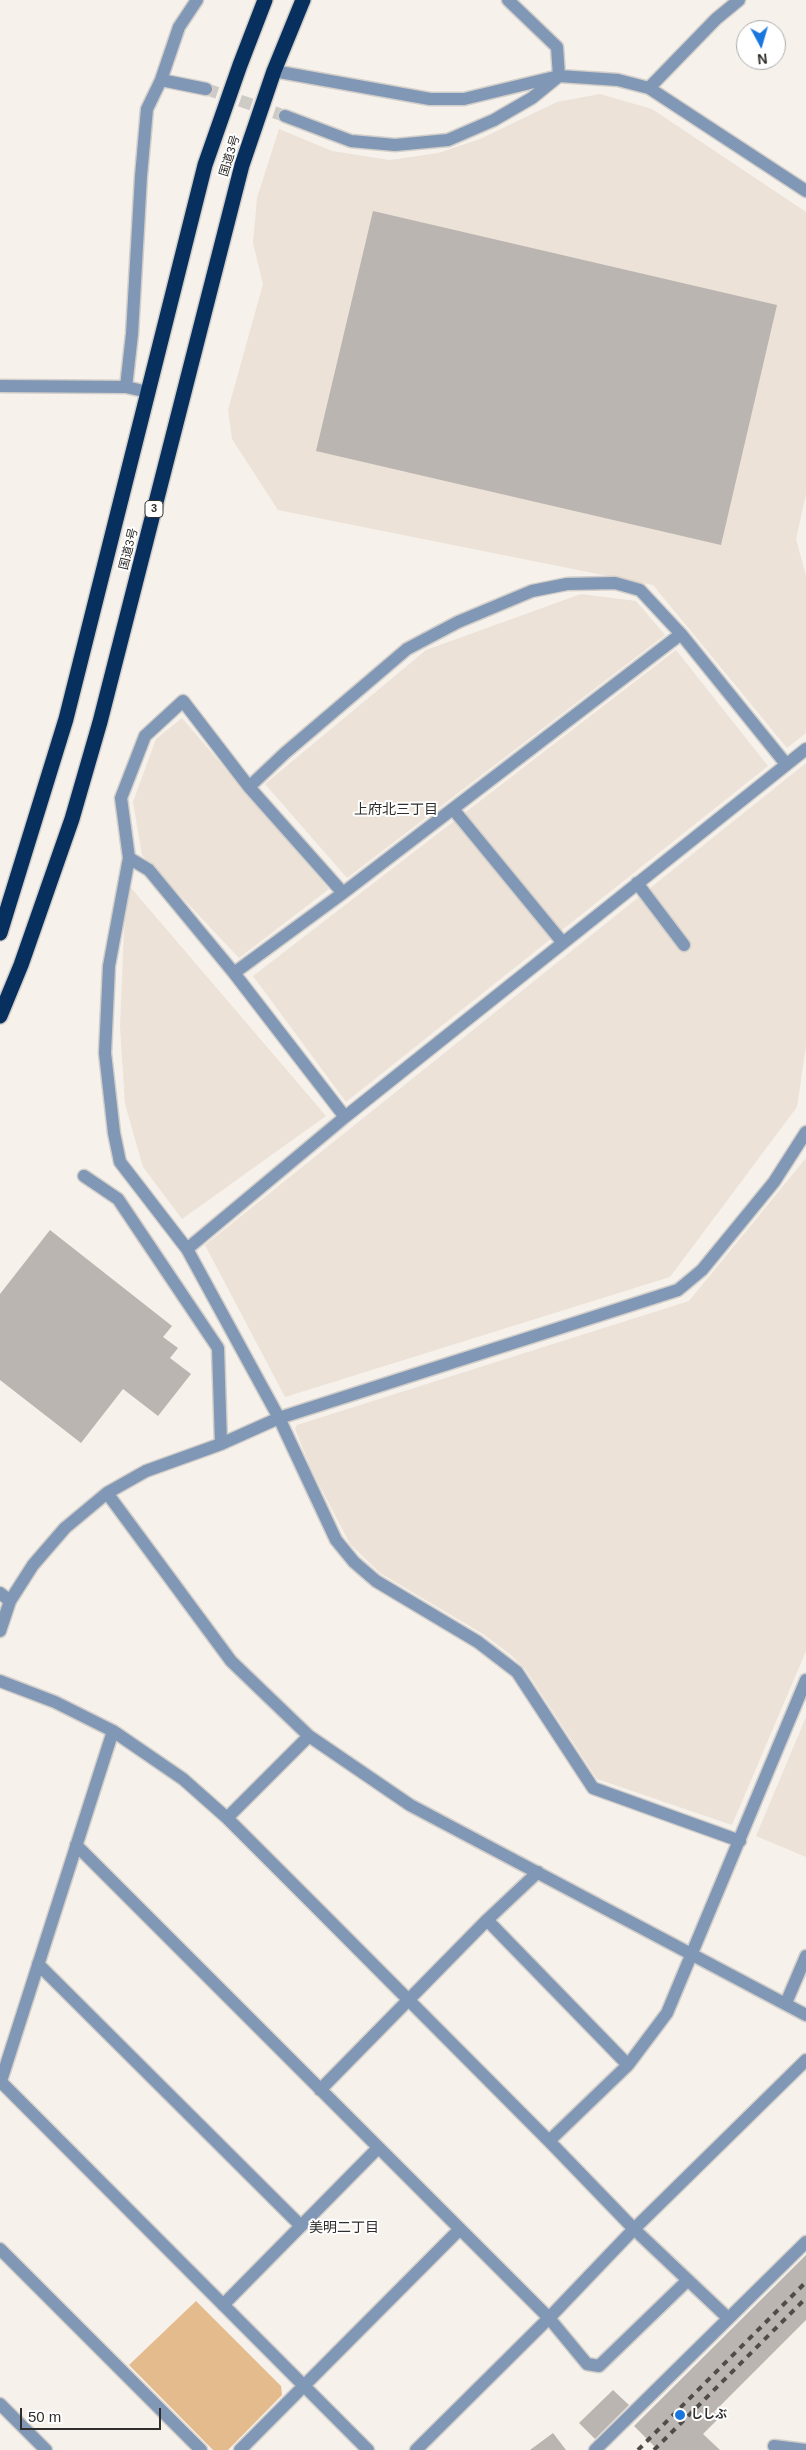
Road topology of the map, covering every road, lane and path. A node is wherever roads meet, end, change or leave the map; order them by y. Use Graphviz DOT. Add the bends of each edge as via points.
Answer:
graph roads {
  1 [pos="197,0"];
  2 [pos="265,0"];
  3 [pos="303,0"];
  4 [pos="508,0"];
  5 [pos="739,0"];
  6 [pos="274,70"];
  7 [pos="559,76"];
  8 [pos="161,80"];
  9 [pos="649,88"];
  10 [pos="206,89"];
  11 [pos="285,116"];
  12 [pos="806,191"];
  13 [pos="0,386"];
  14 [pos="126,387"];
  15 [pos="148,392"];
  16 [pos="681,634"];
  17 [pos="806,749"];
  18 [pos="786,764"];
  19 [pos="249,787"];
  20 [pos="453,808"];
  21 [pos="129,858"];
  22 [pos="637,884"];
  23 [pos="343,893"];
  24 [pos="0,933"];
  25 [pos="563,943"];
  26 [pos="684,945"];
  27 [pos="234,973"];
  28 [pos="0,1016"];
  29 [pos="346,1117"];
  30 [pos="806,1132"];
  31 [pos="84,1176"];
  32 [pos="187,1249"];
  33 [pos="279,1418"];
  34 [pos="221,1444"];
  35 [pos="107,1493"];
  36 [pos="5,1597"];
  37 [pos="0,1632"];
  38 [pos="806,1680"];
  39 [pos="0,1681"];
  40 [pos="113,1731"];
  41 [pos="309,1736"];
  42 [pos="227,1818"];
  43 [pos="740,1841"];
  44 [pos="76,1844"];
  45 [pos="538,1872"];
  46 [pos="487,1920"];
  47 [pos="692,1954"];
  48 [pos="806,1956"];
  49 [pos="38,1964"];
  50 [pos="408,2000"];
  51 [pos="786,2003"];
  52 [pos="806,2015"];
  53 [pos="806,2060"];
  54 [pos="628,2065"];
  55 [pos="0,2082"];
  56 [pos="320,2090"];
  57 [pos="550,2141"];
  58 [pos="378,2148"];
  59 [pos="301,2226"];
  60 [pos="634,2229"];
  61 [pos="459,2230"];
  62 [pos="806,2242"];
  63 [pos="0,2249"];
  64 [pos="688,2280"];
  65 [pos="223,2304"];
  66 [pos="549,2318"];
  67 [pos="728,2318"];
  68 [pos="304,2385"];
  69 [pos="0,2404"];
  70 [pos="774,2446"];
  71 [pos="46,2450"];
  72 [pos="201,2450"];
  73 [pos="240,2450"];
  74 [pos="368,2450"];
  75 [pos="416,2450"];
  76 [pos="596,2450"];
  77 [pos="806,2450"];
  1 -- 8 [label="street" via="179,27"];
  2 -- 15 [label="highway, 国道3号" via="206,165"];
  3 -- 6 [label="highway, 国道3号 / 3"];
  4 -- 7 [label="street" via="557,47"];
  5 -- 9 [label="street"];
  6 -- 7 [label="street" via="430,99 464,99"];
  6 -- 28 [label="highway, 国道3号 / 3" via="242,165 100,722 72,819"];
  7 -- 9 [label="street" via="618,80"];
  7 -- 11 [label="street" via="532,98 494,120 448,140 395,146 351,141"];
  8 -- 10 [label="street"];
  8 -- 14 [label="street" via="147,109"];
  9 -- 12 [label="street"];
  13 -- 14 [label="street"];
  14 -- 15 [label="street"];
  15 -- 24 [label="highway, 国道3号" via="66,719"];
  16 -- 18 [label="street"];
  16 -- 19 [label="street" via="640,590 615,583 566,584 532,591 458,622 407,649"];
  16 -- 20 [label="street"];
  17 -- 18 [label="street"];
  18 -- 22 [label="street"];
  19 -- 21 [label="street" via="183,701 145,736 121,798"];
  19 -- 23 [label="street"];
  20 -- 23 [label="street"];
  20 -- 25 [label="street"];
  21 -- 27 [label="street" via="149,870"];
  21 -- 32 [label="street" via="108,976 105,1053 114,1133 120,1162"];
  22 -- 25 [label="street"];
  22 -- 26 [label="street"];
  23 -- 27 [label="street"];
  25 -- 29 [label="street"];
  27 -- 29 [label="street"];
  29 -- 32 [label="street"];
  30 -- 33 [label="street" via="774,1182 702,1270 678,1290"];
  31 -- 34 [label="street" via="118,1199 218,1348"];
  32 -- 33 [label="street"];
  33 -- 34 [label="street"];
  33 -- 43 [label="street" via="336,1540 354,1562 376,1581 478,1642 517,1672 592,1788"];
  34 -- 35 [label="street" via="146,1471"];
  35 -- 36 [label="street" via="64,1528"];
  35 -- 41 [label="street" via="231,1661"];
  36 -- 37 [label="street"];
  38 -- 43 [label="street"];
  39 -- 40 [label="street" via="55,1702"];
  40 -- 42 [label="street" via="183,1779"];
  40 -- 44 [label="street"];
  41 -- 42 [label="street"];
  41 -- 45 [label="street" via="410,1805"];
  42 -- 50 [label="street"];
  43 -- 47 [label="street"];
  44 -- 49 [label="street"];
  44 -- 56 [label="street"];
  45 -- 46 [label="street"];
  45 -- 47 [label="street"];
  46 -- 50 [label="street"];
  46 -- 54 [label="street"];
  47 -- 51 [label="street"];
  47 -- 54 [label="street" via="667,2013"];
  48 -- 51 [label="street"];
  49 -- 55 [label="street"];
  49 -- 59 [label="street"];
  50 -- 56 [label="street"];
  50 -- 57 [label="street"];
  51 -- 52 [label="street"];
  53 -- 60 [label="street"];
  54 -- 57 [label="street"];
  55 -- 65 [label="street"];
  56 -- 58 [label="street"];
  57 -- 60 [label="street"];
  58 -- 59 [label="street"];
  58 -- 61 [label="street"];
  59 -- 65 [label="street"];
  60 -- 64 [label="street"];
  60 -- 66 [label="street"];
  61 -- 66 [label="street"];
  61 -- 68 [label="street"];
  62 -- 67 [label="street"];
  63 -- 72 [label="street"];
  64 -- 66 [label="street" via="599,2366 587,2364"];
  64 -- 67 [label="street"];
  65 -- 68 [label="street"];
  66 -- 75 [label="street"];
  67 -- 76 [label="street"];
  68 -- 73 [label="street"];
  68 -- 74 [label="street"];
  69 -- 71 [label="street"];
  70 -- 77 [label="street"];
}
